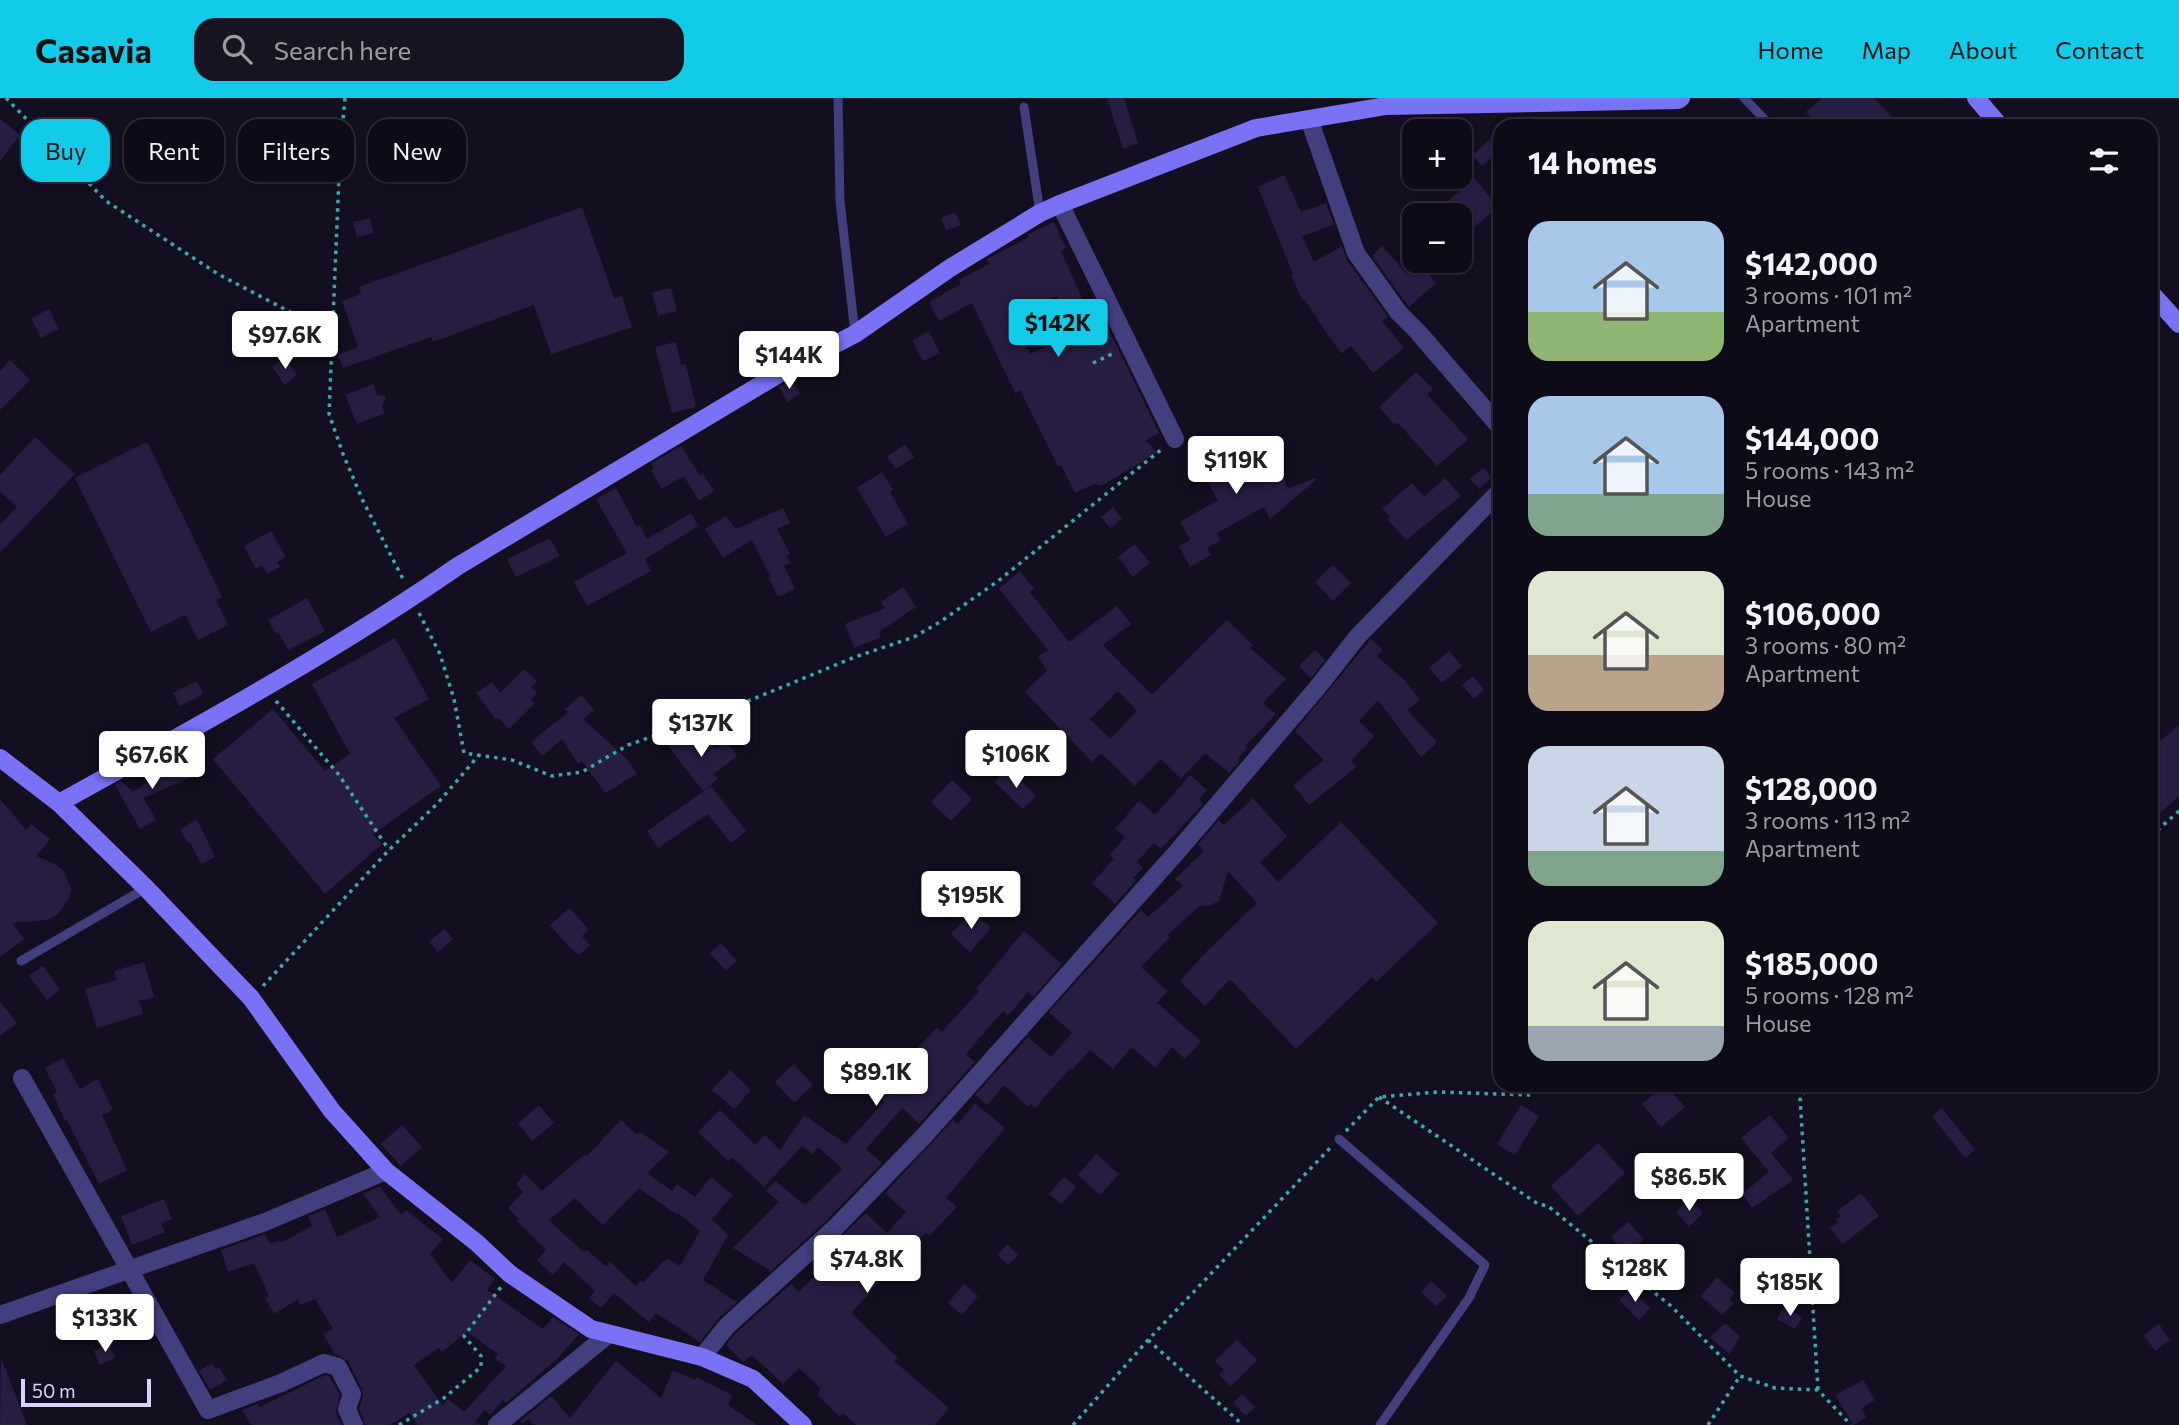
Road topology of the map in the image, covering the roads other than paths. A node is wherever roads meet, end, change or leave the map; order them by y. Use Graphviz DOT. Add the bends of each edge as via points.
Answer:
graph roads {
  1 [pos="838,98"];
  2 [pos="1681,98"];
  3 [pos="1744,98"];
  4 [pos="1976,98"];
  5 [pos="1024,107"];
  6 [pos="1309,119"];
  7 [pos="1764,119"];
  8 [pos="1994,119"];
  9 [pos="1060,204"];
  10 [pos="1040,213"];
  11 [pos="2158,301"];
  12 [pos="2179,324"];
  13 [pos="855,334"];
  14 [pos="1493,419"];
  15 [pos="1175,439"];
  16 [pos="1493,498"];
  17 [pos="0,758"];
  18 [pos="59,803"];
  19 [pos="146,888"];
  20 [pos="21,961"];
  21 [pos="22,1078"];
  22 [pos="1339,1139"];
  23 [pos="386,1171"];
  24 [pos="129,1270"];
  25 [pos="0,1315"];
  26 [pos="609,1334"];
  27 [pos="702,1357"];
  28 [pos="354,1425"];
  29 [pos="497,1425"];
  30 [pos="803,1425"];
  31 [pos="1380,1425"];
  1 -- 13 [label="lane" via="841,201"];
  2 -- 6 [label="street" via="1386,106"];
  3 -- 7 [label="lane"];
  4 -- 8 [label="street"];
  5 -- 10 [label="lane"];
  6 -- 9 [label="street" via="1256,128"];
  6 -- 14 [label="street" via="1356,253 1399,313"];
  9 -- 10 [label="street"];
  9 -- 15 [label="street"];
  10 -- 13 [label="street"];
  11 -- 12 [label="street"];
  13 -- 18 [label="street" via="771,379 458,566 265,687"];
  16 -- 27 [label="street" via="1358,636 1176,853 924,1136 835,1228 727,1326"];
  17 -- 18 [label="street"];
  18 -- 19 [label="street"];
  19 -- 20 [label="lane"];
  19 -- 23 [label="street" via="251,998 332,1111"];
  21 -- 24 [label="street"];
  22 -- 31 [label="lane" via="1485,1265 1469,1298"];
  23 -- 24 [label="street" via="265,1222"];
  23 -- 26 [label="street" via="510,1274 591,1329"];
  24 -- 25 [label="street"];
  24 -- 28 [label="street" via="208,1410 324,1363 338,1367 352,1394 347,1409"];
  26 -- 27 [label="street"];
  26 -- 29 [label="street"];
  27 -- 30 [label="street" via="753,1379"];
}
